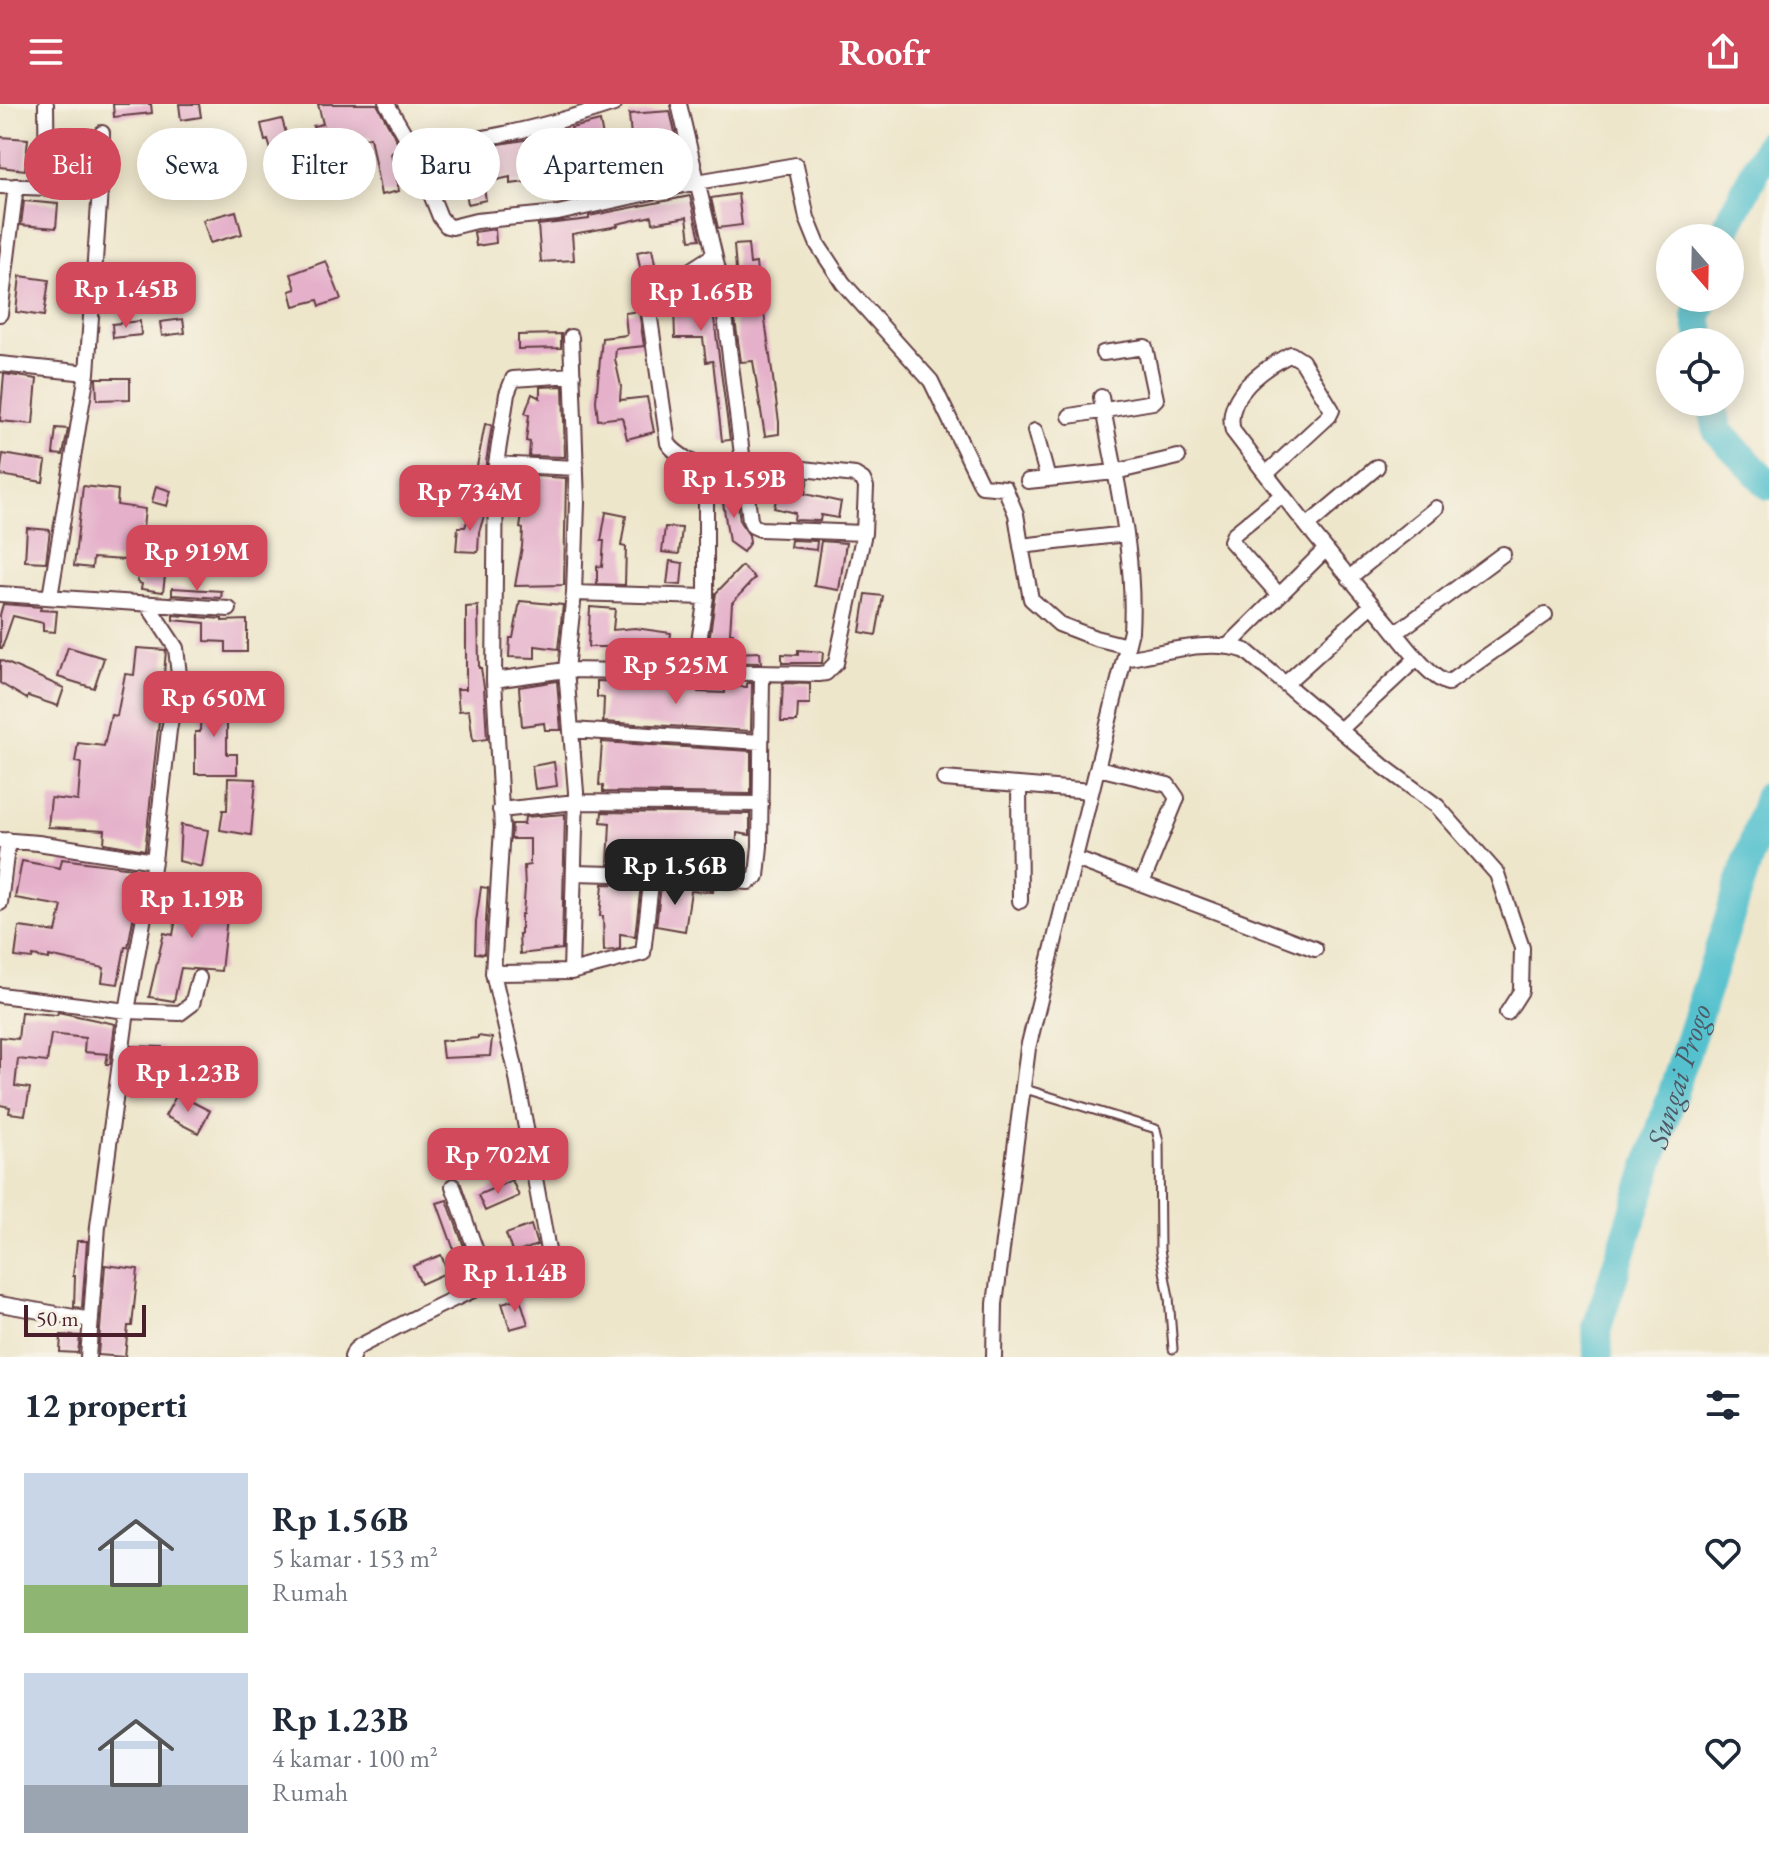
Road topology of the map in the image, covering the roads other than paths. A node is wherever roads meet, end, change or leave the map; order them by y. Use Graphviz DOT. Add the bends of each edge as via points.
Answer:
graph roads {
  1 [pos="46,104"];
  2 [pos="387,104"];
  3 [pos="614,104"];
  4 [pos="679,104"];
  5 [pos="572,110"];
  6 [pos="46,128"];
  7 [pos="401,128"];
  8 [pos="500,129"];
  9 [pos="697,182"];
  10 [pos="0,186"];
  11 [pos="16,186"];
  12 [pos="24,187"];
  13 [pos="99,200"];
  14 [pos="433,200"];
  15 [pos="714,255"];
  16 [pos="0,314"];
  17 [pos="571,337"];
  18 [pos="1103,353"];
  19 [pos="0,364"];
  20 [pos="87,373"];
  21 [pos="573,375"];
  22 [pos="1102,403"];
  23 [pos="1070,416"];
  24 [pos="1035,431"];
  25 [pos="1178,457"];
  26 [pos="743,462"];
  27 [pos="496,464"];
  28 [pos="1377,467"];
  29 [pos="576,468"];
  30 [pos="1115,472"];
  31 [pos="1266,474"];
  32 [pos="1048,479"];
  33 [pos="1028,481"];
  34 [pos="1282,495"];
  35 [pos="1436,508"];
  36 [pos="1307,526"];
  37 [pos="864,533"];
  38 [pos="1126,534"];
  39 [pos="1021,546"];
  40 [pos="1325,550"];
  41 [pos="1503,554"];
  42 [pos="1349,578"];
  43 [pos="574,593"];
  44 [pos="0,594"];
  45 [pos="1279,595"];
  46 [pos="50,597"];
  47 [pos="706,597"];
  48 [pos="147,604"];
  49 [pos="1372,605"];
  50 [pos="229,609"];
  51 [pos="1545,615"];
  52 [pos="1396,633"];
  53 [pos="1229,645"];
  54 [pos="1126,652"];
  55 [pos="1417,658"];
  56 [pos="566,670"];
  57 [pos="694,673"];
  58 [pos="762,675"];
  59 [pos="494,680"];
  60 [pos="1285,684"];
  61 [pos="571,730"];
  62 [pos="1340,730"];
  63 [pos="761,742"];
  64 [pos="1098,768"];
  65 [pos="944,779"];
  66 [pos="1019,786"];
  67 [pos="1091,791"];
  68 [pos="576,802"];
  69 [pos="761,804"];
  70 [pos="500,810"];
  71 [pos="4,840"];
  72 [pos="1076,859"];
  73 [pos="154,861"];
  74 [pos="574,873"];
  75 [pos="652,875"];
  76 [pos="1142,883"];
  77 [pos="1020,901"];
  78 [pos="0,903"];
  79 [pos="1315,949"];
  80 [pos="571,972"];
  81 [pos="493,973"];
  82 [pos="199,978"];
  83 [pos="0,995"];
  84 [pos="127,1011"];
  85 [pos="1507,1013"];
  86 [pos="1022,1088"];
  87 [pos="453,1186"];
  88 [pos="487,1282"];
  89 [pos="0,1304"];
  90 [pos="91,1320"];
  91 [pos="1173,1349"];
  92 [pos="88,1357"];
  93 [pos="352,1357"];
  94 [pos="994,1357"];
  1 -- 6 [label="street"];
  2 -- 7 [label="street"];
  3 -- 5 [label="street"];
  4 -- 9 [label="street"];
  5 -- 8 [label="street"];
  9 -- 14 [label="street" via="558,213 452,227 440,217"];
  9 -- 15 [label="street"];
  9 -- 39 [label="street" via="796,165 818,245 843,283 931,381 982,486 1005,488"];
  10 -- 11 [label="street"];
  11 -- 12 [label="street"];
  11 -- 16 [label="street"];
  13 -- 20 [label="street"];
  15 -- 26 [label="street"];
  15 -- 47 [label="street" via="646,302 668,443 706,475"];
  17 -- 21 [label="street"];
  18 -- 22 [label="street" via="1145,347 1156,399"];
  19 -- 20 [label="street"];
  20 -- 46 [label="street"];
  21 -- 27 [label="street" via="513,379"];
  21 -- 29 [label="street"];
  22 -- 23 [label="street"];
  22 -- 30 [label="street"];
  24 -- 32 [label="street"];
  25 -- 30 [label="street"];
  26 -- 37 [label="street" via="855,475 866,487"];
  26 -- 37 [label="street" via="755,528"];
  27 -- 29 [label="street"];
  27 -- 59 [label="street"];
  28 -- 36 [label="street"];
  29 -- 43 [label="street"];
  30 -- 32 [label="street"];
  30 -- 38 [label="street"];
  31 -- 31 [label="street" via="1233,431 1233,408 1248,386 1291,354 1302,361 1332,410"];
  31 -- 34 [label="street"];
  32 -- 33 [label="street"];
  34 -- 36 [label="street"];
  34 -- 45 [label="street" via="1231,541"];
  35 -- 42 [label="street"];
  36 -- 40 [label="street"];
  37 -- 58 [label="street" via="836,663 826,673"];
  38 -- 39 [label="street"];
  38 -- 54 [label="street" via="1132,613"];
  39 -- 54 [label="street" via="1031,599 1059,624"];
  40 -- 42 [label="street"];
  40 -- 45 [label="street"];
  41 -- 52 [label="street"];
  42 -- 49 [label="street"];
  43 -- 47 [label="street"];
  43 -- 56 [label="street"];
  44 -- 46 [label="street"];
  45 -- 53 [label="street"];
  46 -- 48 [label="street"];
  47 -- 57 [label="street"];
  48 -- 50 [label="street"];
  48 -- 73 [label="street" via="176,648 179,675"];
  49 -- 52 [label="street"];
  49 -- 60 [label="street"];
  51 -- 55 [label="street" via="1448,683"];
  52 -- 55 [label="street"];
  53 -- 54 [label="street"];
  53 -- 60 [label="street" via="1246,651"];
  54 -- 64 [label="street"];
  55 -- 62 [label="street"];
  56 -- 57 [label="street"];
  56 -- 59 [label="street"];
  56 -- 61 [label="street"];
  57 -- 58 [label="street"];
  58 -- 63 [label="street"];
  59 -- 70 [label="street"];
  60 -- 62 [label="street"];
  61 -- 63 [label="street"];
  61 -- 68 [label="street"];
  62 -- 85 [label="street" via="1437,806 1497,874 1522,948 1521,991"];
  63 -- 69 [label="street"];
  64 -- 67 [label="street"];
  64 -- 76 [label="street" via="1168,785 1177,798"];
  65 -- 66 [label="street"];
  66 -- 67 [label="street"];
  66 -- 77 [label="street"];
  67 -- 72 [label="street"];
  68 -- 69 [label="street"];
  68 -- 70 [label="street"];
  68 -- 74 [label="street"];
  69 -- 75 [label="street" via="754,880"];
  70 -- 81 [label="street"];
  71 -- 73 [label="street"];
  71 -- 78 [label="street"];
  72 -- 76 [label="street"];
  72 -- 86 [label="street"];
  73 -- 84 [label="street"];
  74 -- 75 [label="street"];
  74 -- 80 [label="street"];
  75 -- 80 [label="street" via="643,953"];
  76 -- 79 [label="street"];
  80 -- 81 [label="street"];
  81 -- 88 [label="street" via="549,1248 545,1261"];
  82 -- 84 [label="street" via="192,1004 180,1013"];
  83 -- 84 [label="street"];
  84 -- 90 [label="street"];
  86 -- 91 [label="lane" via="1156,1129 1160,1250"];
  86 -- 94 [label="street" via="995,1304"];
  87 -- 88 [label="street"];
  88 -- 93 [label="street" via="360,1346"];
  89 -- 90 [label="street"];
  90 -- 92 [label="street"];
}
